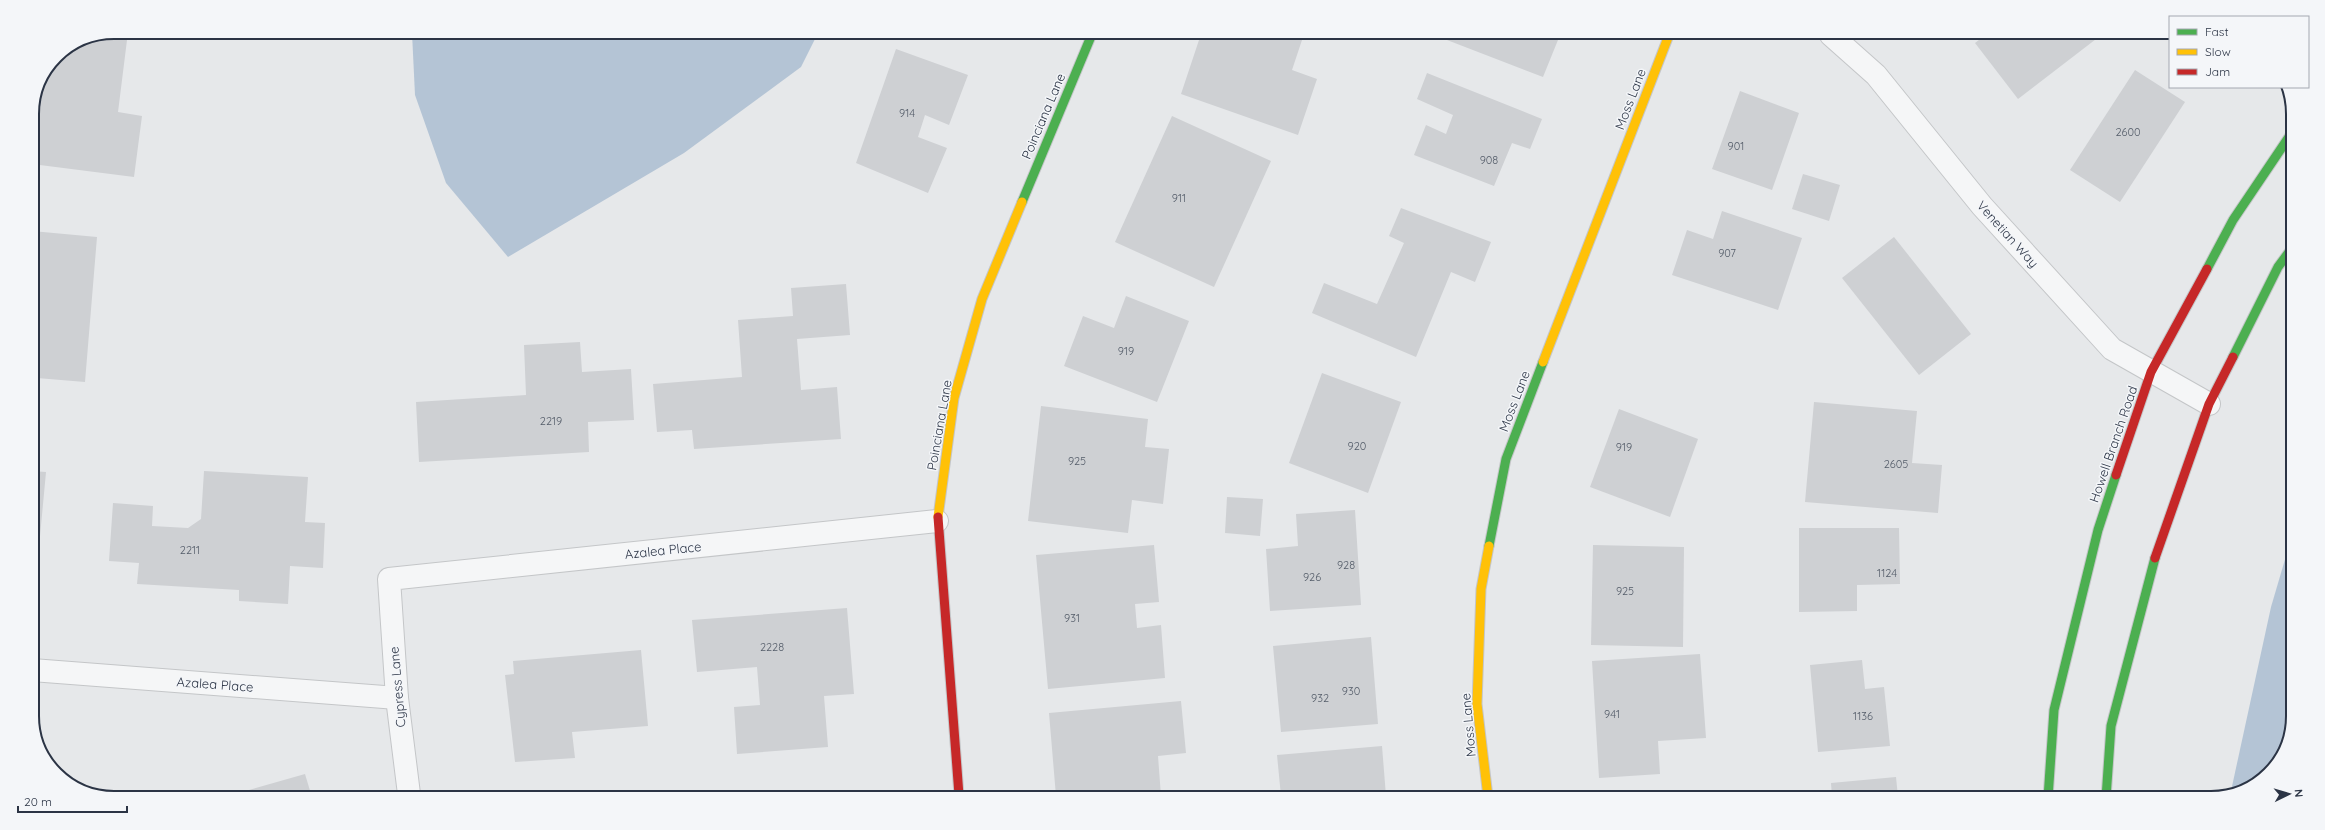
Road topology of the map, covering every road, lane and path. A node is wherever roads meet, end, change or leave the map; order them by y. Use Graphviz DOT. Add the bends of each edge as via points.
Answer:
graph roads {
  1 [pos="1090,39"];
  2 [pos="1667,39"];
  3 [pos="1834,39"];
  4 [pos="2286,141"];
  5 [pos="2286,256"];
  6 [pos="2151,372"];
  7 [pos="2209,404"];
  8 [pos="937,521"];
  9 [pos="389,579"];
  10 [pos="39,671"];
  11 [pos="397,698"];
  12 [pos="409,791"];
  13 [pos="959,791"];
  14 [pos="1487,791"];
  15 [pos="2048,791"];
  16 [pos="2106,791"];
  1 -- 8 [label="street, Poinciana Lane" via="982,299 954,398"];
  2 -- 14 [label="street, Moss Lane" via="1506,459 1481,589 1477,704"];
  3 -- 6 [label="street, Venetian Way" via="1876,75 1982,206 2112,349"];
  4 -- 6 [label="street, Howell Branch Road" via="2233,220"];
  5 -- 7 [label="street" via="2278,266"];
  6 -- 7 [label="street, Venetian Way"];
  6 -- 15 [label="street, Howell Branch Road" via="2098,530 2054,710"];
  7 -- 16 [label="street" via="2155,559 2111,726"];
  8 -- 9 [label="street, Azalea Place"];
  8 -- 13 [label="street, Poinciana Lane"];
  9 -- 11 [label="street, Cypress Lane"];
  10 -- 11 [label="street, Azalea Place"];
  11 -- 12 [label="street, Cypress Lane"];
}
